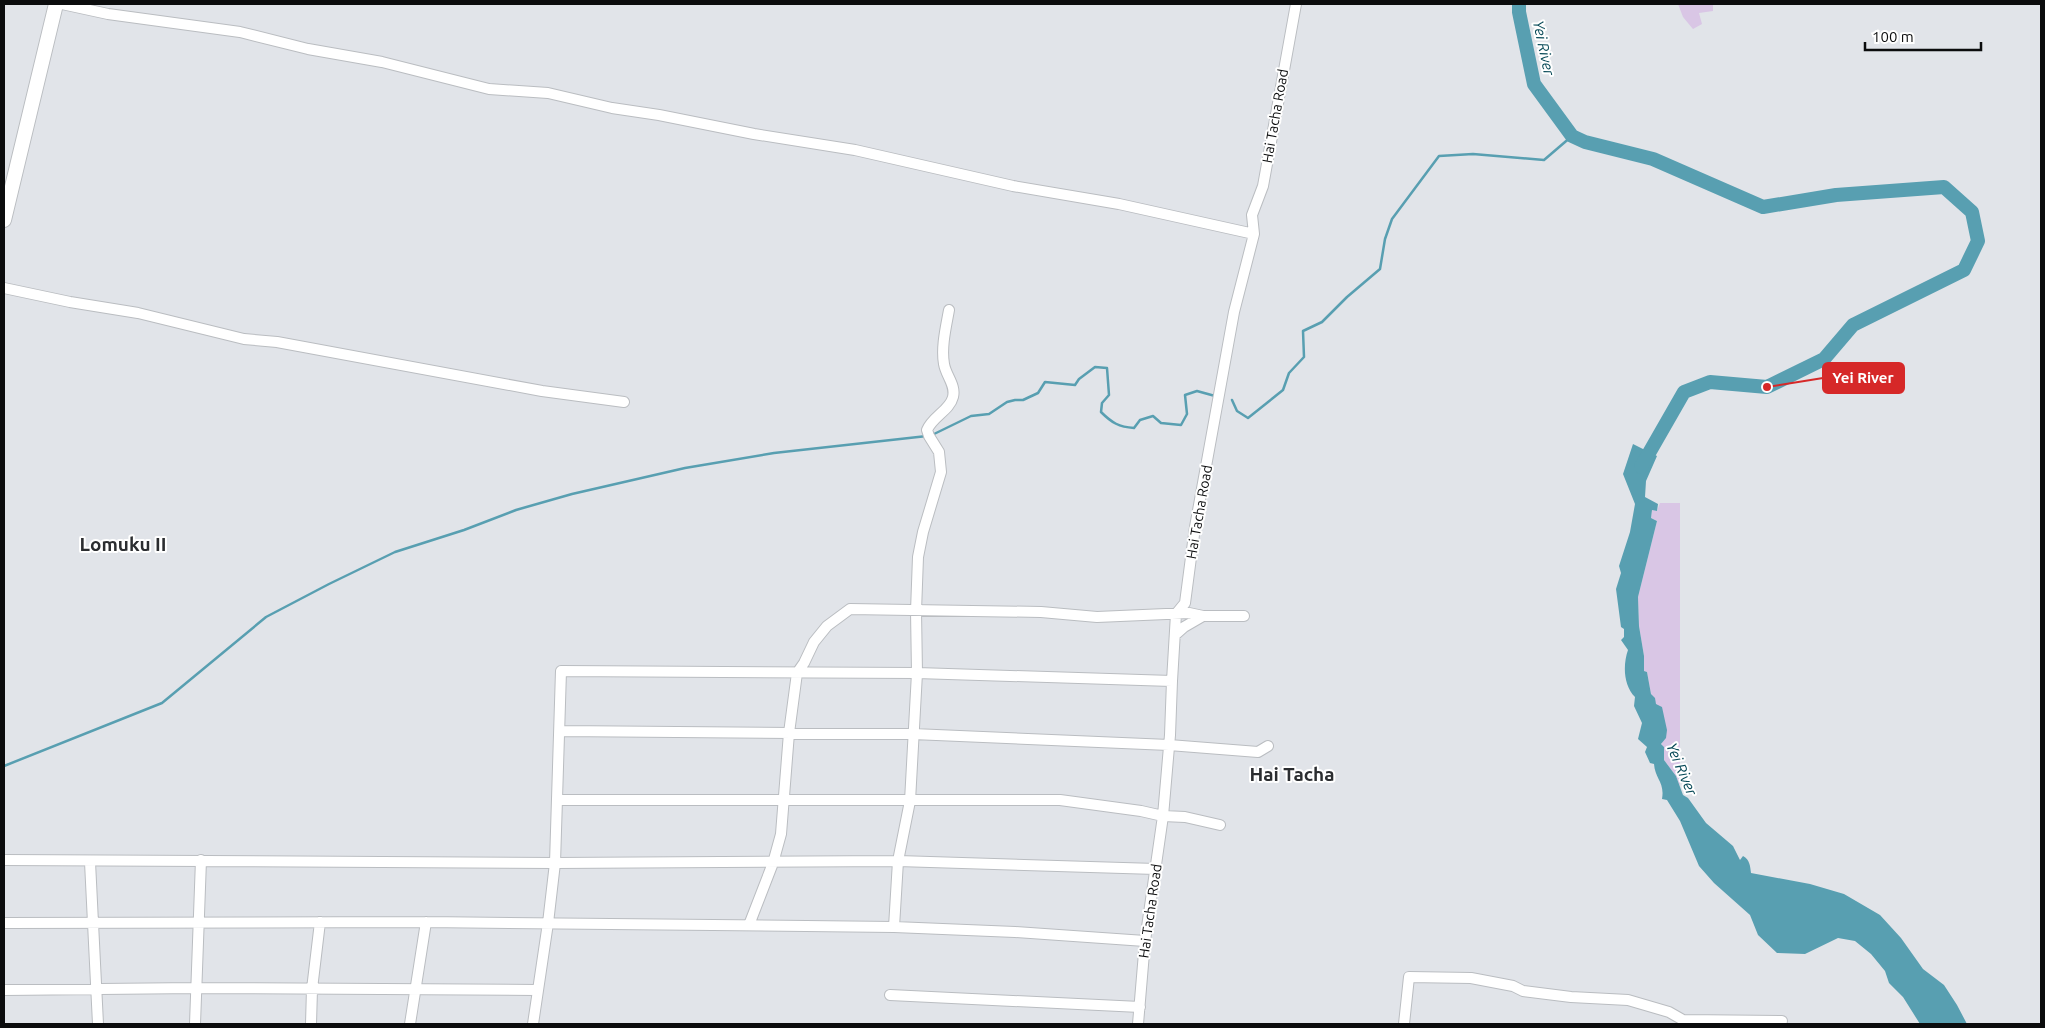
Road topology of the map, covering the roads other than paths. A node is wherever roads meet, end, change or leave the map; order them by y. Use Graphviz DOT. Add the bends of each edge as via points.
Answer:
graph roads {
  1 [pos="56,4"];
  2 [pos="62,4"];
  3 [pos="1296,4"];
  4 [pos="4,220"];
  5 [pos="1254,234"];
  6 [pos="4,288"];
  7 [pos="949,310"];
  8 [pos="624,402"];
  9 [pos="916,611"];
  10 [pos="1176,614"];
  11 [pos="1203,616"];
  12 [pos="1244,616"];
  13 [pos="1175,635"];
  14 [pos="797,673"];
  15 [pos="917,673"];
  16 [pos="1172,682"];
  17 [pos="560,732"];
  18 [pos="789,733"];
  19 [pos="912,734"];
  20 [pos="1168,745"];
  21 [pos="1268,746"];
  22 [pos="557,800"];
  23 [pos="784,800"];
  24 [pos="910,801"];
  25 [pos="1162,816"];
  26 [pos="1220,825"];
  27 [pos="4,860"];
  28 [pos="201,860"];
  29 [pos="898,861"];
  30 [pos="90,862"];
  31 [pos="555,862"];
  32 [pos="773,862"];
  33 [pos="1156,869"];
  34 [pos="199,922"];
  35 [pos="320,922"];
  36 [pos="426,922"];
  37 [pos="4,923"];
  38 [pos="93,923"];
  39 [pos="548,924"];
  40 [pos="749,925"];
  41 [pos="894,927"];
  42 [pos="1145,942"];
  43 [pos="97,988"];
  44 [pos="196,988"];
  45 [pos="312,989"];
  46 [pos="416,989"];
  47 [pos="4,990"];
  48 [pos="537,990"];
  49 [pos="890,995"];
  50 [pos="1140,1007"];
  51 [pos="1782,1021"];
  52 [pos="98,1024"];
  53 [pos="195,1024"];
  54 [pos="312,1024"];
  55 [pos="410,1024"];
  56 [pos="533,1024"];
  57 [pos="1138,1024"];
  58 [pos="1404,1024"];
  1 -- 4 [label="street"];
  2 -- 5 [label="street" via="108,14 240,32 489,89 548,93 612,108 855,150 1013,186 1119,204"];
  3 -- 5 [label="street, Hai Tacha Road" via="1263,186 1252,214"];
  5 -- 10 [label="street, Hai Tacha Road" via="1234,312 1195,527 1186,603"];
  6 -- 8 [label="street" via="138,313 244,339"];
  7 -- 9 [label="street" via="944,364 954,394 927,430 939,452 941,472 918,557"];
  9 -- 10 [label="street" via="1041,612 1097,617"];
  9 -- 14 [label="street" via="850,609 827,626"];
  9 -- 15 [label="street"];
  10 -- 11 [label="street" via="1189,612"];
  10 -- 13 [label="street, Hai Tacha Road"];
  11 -- 12 [label="street"];
  11 -- 13 [label="street"];
  13 -- 16 [label="street, Hai Tacha Road"];
  14 -- 15 [label="street"];
  14 -- 17 [label="street" via="561,671"];
  14 -- 18 [label="street"];
  15 -- 16 [label="street"];
  15 -- 19 [label="street"];
  16 -- 20 [label="street, Hai Tacha Road"];
  17 -- 18 [label="street"];
  17 -- 22 [label="street"];
  18 -- 19 [label="street"];
  18 -- 23 [label="street"];
  19 -- 20 [label="street"];
  19 -- 24 [label="street"];
  20 -- 21 [label="street" via="1258,752"];
  20 -- 25 [label="street, Hai Tacha Road"];
  22 -- 23 [label="street"];
  22 -- 31 [label="street"];
  23 -- 24 [label="street"];
  23 -- 32 [label="street" via="781,834"];
  24 -- 25 [label="street" via="1060,800"];
  24 -- 29 [label="street"];
  25 -- 26 [label="street"];
  25 -- 33 [label="street, Hai Tacha Road"];
  27 -- 30 [label="street"];
  28 -- 30 [label="street"];
  28 -- 31 [label="street"];
  28 -- 34 [label="street"];
  29 -- 32 [label="street"];
  29 -- 33 [label="street"];
  29 -- 41 [label="street"];
  30 -- 38 [label="street"];
  31 -- 32 [label="street"];
  31 -- 39 [label="street"];
  32 -- 40 [label="street"];
  33 -- 42 [label="street, Hai Tacha Road"];
  34 -- 35 [label="street"];
  34 -- 38 [label="street"];
  34 -- 44 [label="street"];
  35 -- 36 [label="street"];
  35 -- 45 [label="street"];
  36 -- 39 [label="street"];
  36 -- 46 [label="street"];
  37 -- 38 [label="street"];
  38 -- 43 [label="street"];
  39 -- 40 [label="street"];
  39 -- 48 [label="street"];
  40 -- 41 [label="street"];
  41 -- 42 [label="street"];
  42 -- 50 [label="street, Hai Tacha Road"];
  43 -- 44 [label="street"];
  43 -- 47 [label="street"];
  43 -- 52 [label="street"];
  44 -- 45 [label="street"];
  44 -- 53 [label="street"];
  45 -- 46 [label="street"];
  45 -- 54 [label="street"];
  46 -- 48 [label="street"];
  46 -- 55 [label="street"];
  48 -- 56 [label="street"];
  49 -- 50 [label="street"];
  50 -- 57 [label="street, Hai Tacha Road"];
  51 -- 58 [label="street" via="1683,1020 1669,1012 1628,1000 1523,991 1471,978 1409,977"];
}
